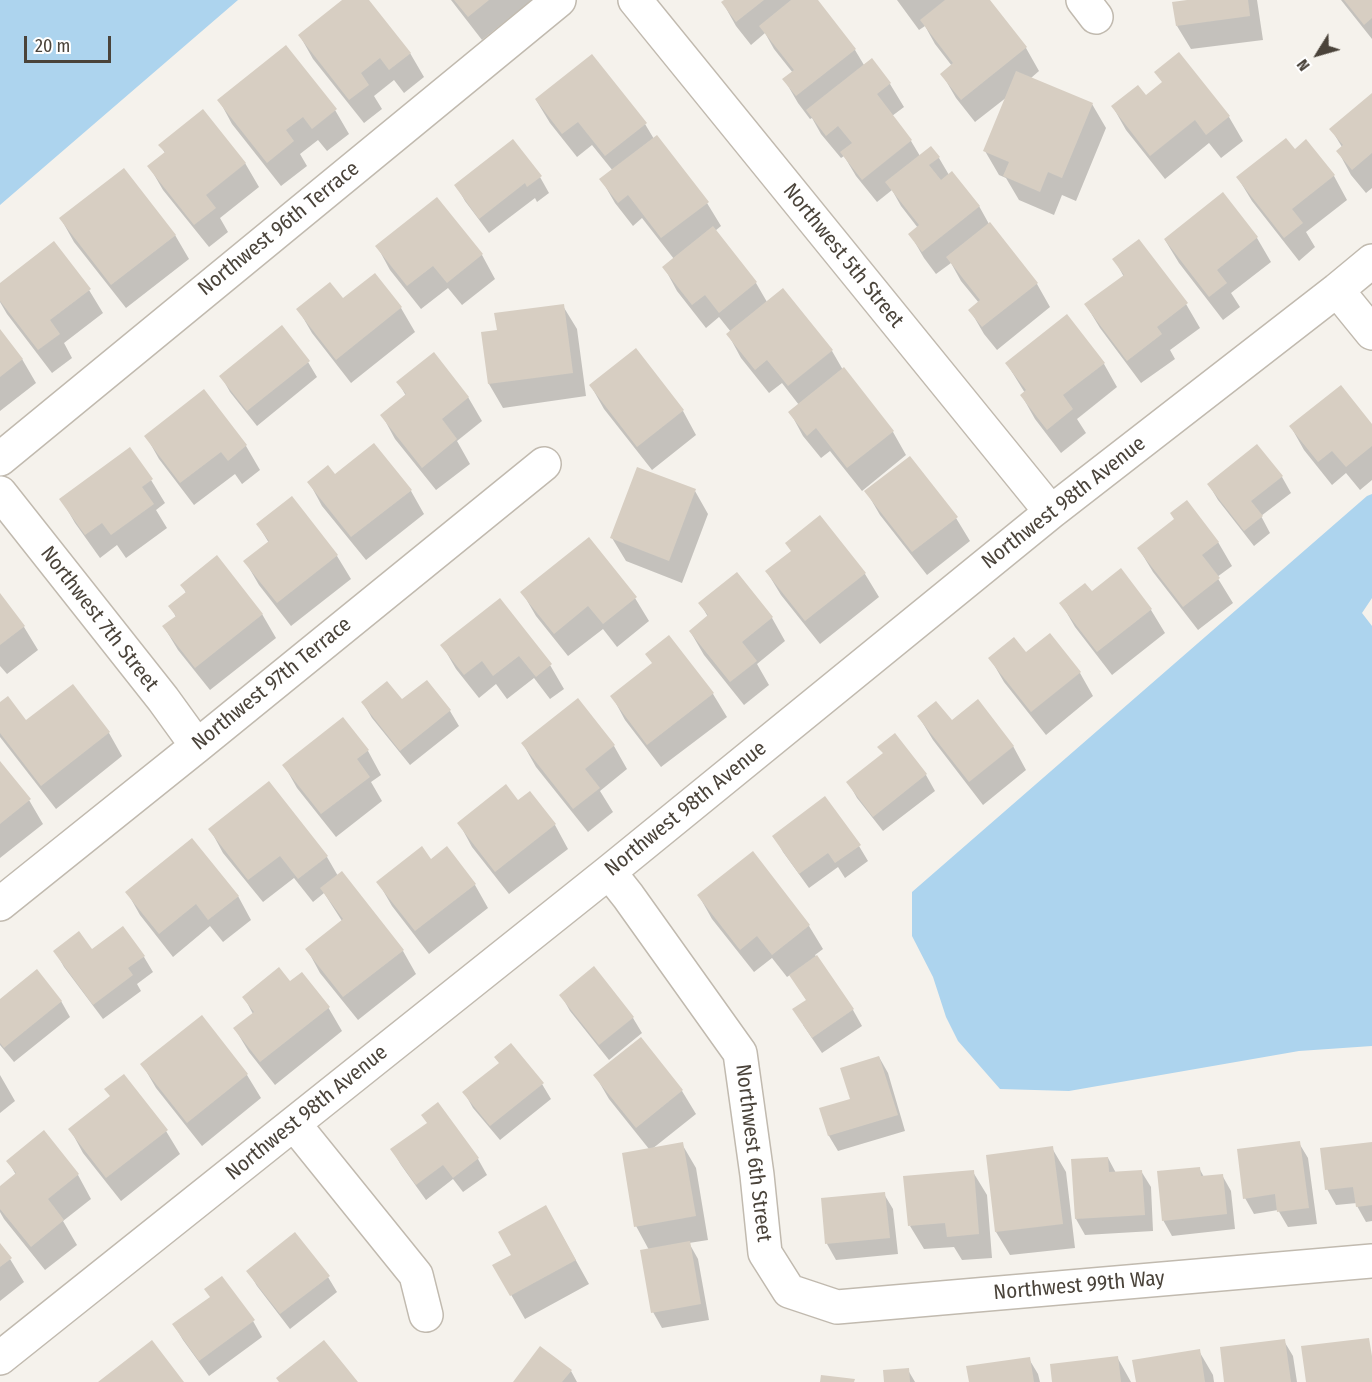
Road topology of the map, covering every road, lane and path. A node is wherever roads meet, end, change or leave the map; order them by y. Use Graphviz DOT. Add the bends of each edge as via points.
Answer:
graph roads {
  1 [pos="558,0"];
  2 [pos="635,0"];
  3 [pos="1372,261"];
  4 [pos="1337,290"];
  5 [pos="1372,333"];
  6 [pos="0,459"];
  7 [pos="544,464"];
  8 [pos="0,493"];
  9 [pos="1051,512"];
  10 [pos="197,746"];
  11 [pos="609,872"];
  12 [pos="0,904"];
  13 [pos="294,1124"];
  14 [pos="1372,1261"];
  15 [pos="789,1291"];
  16 [pos="426,1315"];
  17 [pos="0,1358"];
  1 -- 6 [label="street, Northwest 96th Terrace"];
  2 -- 9 [label="street, Northwest 5th Street"];
  3 -- 4 [label="street, Northwest 98th Avenue"];
  4 -- 5 [label="street"];
  4 -- 9 [label="street, Northwest 98th Avenue"];
  7 -- 10 [label="street, Northwest 97th Terrace"];
  8 -- 10 [label="street, Northwest 7th Street"];
  9 -- 11 [label="street, Northwest 98th Avenue"];
  10 -- 12 [label="street, Northwest 97th Terrace"];
  11 -- 13 [label="street, Northwest 98th Avenue"];
  11 -- 15 [label="street, Northwest 6th Street" via="740,1053 765,1253"];
  13 -- 16 [label="street" via="416,1275"];
  13 -- 17 [label="street, Northwest 98th Avenue"];
  14 -- 15 [label="street, Northwest 99th Way" via="837,1307"];
}
